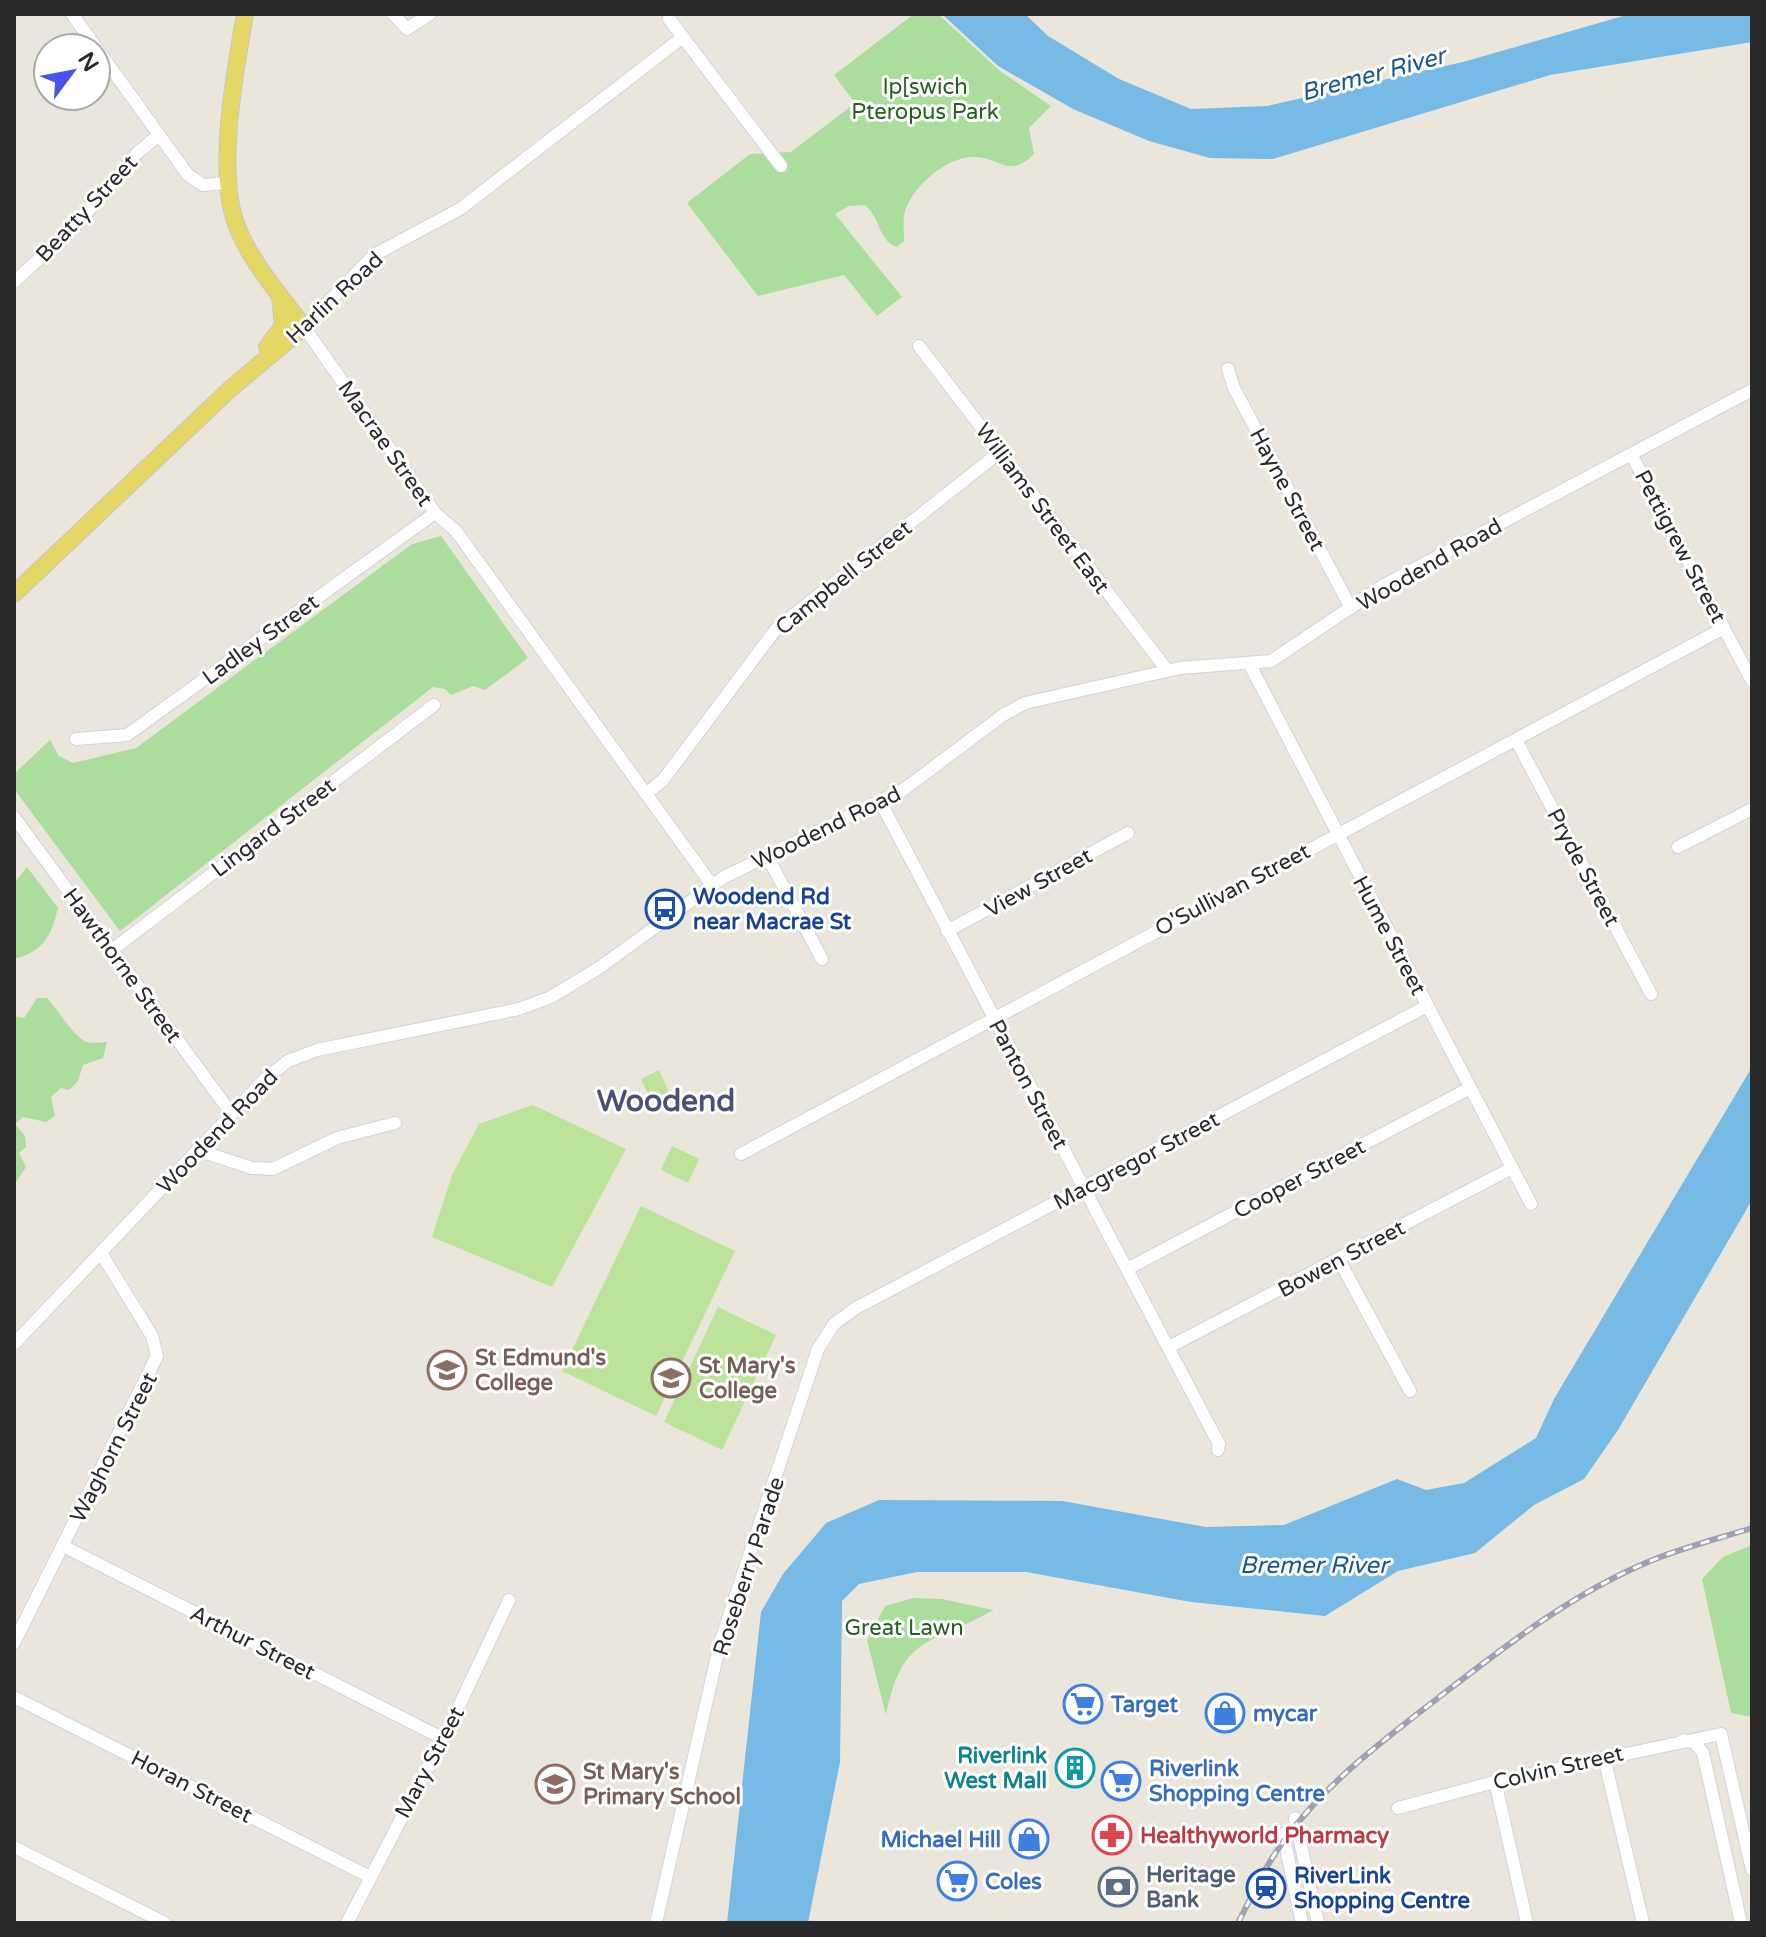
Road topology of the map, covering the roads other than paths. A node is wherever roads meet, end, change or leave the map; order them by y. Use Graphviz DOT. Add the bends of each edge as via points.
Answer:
graph roads {
  1 [pos="72,14"];
  2 [pos="245,14"];
  3 [pos="393,14"];
  4 [pos="430,14"];
  5 [pos="669,19"];
  6 [pos="683,37"];
  7 [pos="159,135"];
  8 [pos="781,166"];
  9 [pos="228,183"];
  10 [pos="14,282"];
  11 [pos="278,291"];
  12 [pos="304,327"];
  13 [pos="919,346"];
  14 [pos="1228,369"];
  15 [pos="229,390"];
  16 [pos="1752,390"];
  17 [pos="1000,452"];
  18 [pos="1631,454"];
  19 [pos="435,513"];
  20 [pos="14,594"];
  21 [pos="1351,608"];
  22 [pos="1724,628"];
  23 [pos="1250,665"];
  24 [pos="1167,670"];
  25 [pos="1752,681"];
  26 [pos="434,705"];
  27 [pos="76,739"];
  28 [pos="1516,740"];
  29 [pos="646,794"];
  30 [pos="881,803"];
  31 [pos="1752,809"];
  32 [pos="14,817"];
  33 [pos="1128,833"];
  34 [pos="1337,833"];
  35 [pos="1678,847"];
  36 [pos="767,856"];
  37 [pos="712,885"];
  38 [pos="947,931"];
  39 [pos="112,950"];
  40 [pos="822,959"];
  41 [pos="1651,994"];
  42 [pos="1427,1006"];
  43 [pos="994,1018"];
  44 [pos="1470,1088"];
  45 [pos="231,1113"];
  46 [pos="395,1123"];
  47 [pos="197,1150"];
  48 [pos="741,1154"];
  49 [pos="1512,1168"];
  50 [pos="1084,1188"];
  51 [pos="1531,1204"];
  52 [pos="101,1253"];
  53 [pos="1339,1260"];
  54 [pos="1127,1269"];
  55 [pos="846,1314"];
  56 [pos="14,1344"];
  57 [pos="1169,1347"];
  58 [pos="1410,1391"];
  59 [pos="1218,1450"];
  60 [pos="63,1546"];
  61 [pos="509,1600"];
  62 [pos="14,1643"];
  63 [pos="14,1697"];
  64 [pos="442,1738"];
  65 [pos="1681,1739"];
  66 [pos="1604,1757"];
  67 [pos="1495,1781"];
  68 [pos="1398,1808"];
  69 [pos="1295,1818"];
  70 [pos="1283,1834"];
  71 [pos="14,1847"];
  72 [pos="1752,1870"];
  73 [pos="370,1877"];
  74 [pos="165,1923"];
  75 [pos="347,1923"];
  76 [pos="656,1923"];
  77 [pos="1302,1923"];
  78 [pos="1318,1923"];
  79 [pos="1527,1923"];
  80 [pos="1643,1923"];
  81 [pos="1741,1923"];
  1 -- 7 [label="street"];
  2 -- 9 [label="main road, Macrae Street"];
  3 -- 4 [label="street" via="407,29"];
  5 -- 6 [label="street"];
  6 -- 8 [label="street"];
  6 -- 12 [label="street, Harlin Road" via="460,209 374,255"];
  7 -- 9 [label="street" via="193,181"];
  7 -- 10 [label="street, Beatty Street" via="137,153 80,221"];
  9 -- 11 [label="main road, Macrae Street" via="237,226"];
  11 -- 12 [label="main road, Macrae Street"];
  11 -- 15 [label="main road" via="280,332"];
  12 -- 15 [label="main road, Harlin Road"];
  12 -- 19 [label="street, Macrae Street"];
  13 -- 17 [label="street, Williams Street East"];
  14 -- 21 [label="street, Hayne Street"];
  15 -- 20 [label="main road, Harlin Road"];
  16 -- 18 [label="street, Woodend Road"];
  17 -- 24 [label="street, Williams Street East"];
  17 -- 29 [label="street, Campbell Street" via="776,629 663,780"];
  18 -- 21 [label="street, Woodend Road" via="1384,585"];
  18 -- 22 [label="street, Pettigrew Street"];
  19 -- 27 [label="street, Ladley Street" via="127,735"];
  19 -- 29 [label="street, Macrae Street" via="456,531"];
  21 -- 23 [label="street, Woodend Road" via="1292,650"];
  22 -- 25 [label="street, Pettigrew Street"];
  22 -- 28 [label="street, O'Sullivan Street"];
  23 -- 24 [label="street, Woodend Road"];
  23 -- 34 [label="street, Hume Street"];
  24 -- 30 [label="street, Woodend Road" via="1025,703"];
  26 -- 39 [label="street, Lingard Street"];
  28 -- 34 [label="street, O'Sullivan Street"];
  28 -- 41 [label="street, Pryde Street"];
  29 -- 37 [label="street, Macrae Street"];
  30 -- 36 [label="street, Woodend Road"];
  30 -- 38 [label="street, Panton Street"];
  31 -- 35 [label="street"];
  32 -- 39 [label="street, Hawthorne Street"];
  33 -- 38 [label="street, View Street"];
  34 -- 42 [label="street, Hume Street"];
  34 -- 43 [label="street, O'Sullivan Street"];
  36 -- 37 [label="street, Woodend Road"];
  36 -- 40 [label="street"];
  37 -- 45 [label="street, Woodend Road" via="551,997 519,1009 305,1053 276,1069"];
  38 -- 43 [label="street, Panton Street"];
  39 -- 45 [label="street, Hawthorne Street"];
  42 -- 44 [label="street, Hume Street"];
  42 -- 50 [label="street, Macgregor Street"];
  43 -- 48 [label="street, O'Sullivan Street"];
  43 -- 50 [label="street, Panton Street"];
  44 -- 49 [label="street, Hume Street"];
  44 -- 54 [label="street, Cooper Street"];
  45 -- 47 [label="street, Woodend Road"];
  46 -- 47 [label="street" via="337,1138 273,1169 252,1168"];
  47 -- 52 [label="street, Woodend Road"];
  49 -- 51 [label="street, Hume Street"];
  49 -- 53 [label="street, Bowen Street"];
  50 -- 54 [label="street, Panton Street"];
  50 -- 55 [label="street, Macgregor Street"];
  52 -- 56 [label="street, Woodend Road"];
  52 -- 60 [label="street, Waghorn Street" via="152,1336 157,1356"];
  53 -- 57 [label="street, Bowen Street"];
  53 -- 58 [label="street"];
  54 -- 57 [label="street, Panton Street"];
  55 -- 76 [label="street, Roseberry Parade" via="818,1349 737,1582"];
  57 -- 59 [label="street, Panton Street"];
  60 -- 62 [label="street, Waghorn Street"];
  60 -- 64 [label="street, Arthur Street"];
  61 -- 64 [label="street, Mary Street"];
  63 -- 73 [label="street, Horan Street"];
  64 -- 73 [label="street, Mary Street"];
  65 -- 66 [label="street, Colvin Street"];
  65 -- 72 [label="street, Colvin Street" via="1721,1734"];
  65 -- 81 [label="street" via="1695,1743 1703,1753"];
  66 -- 67 [label="street, Colvin Street"];
  66 -- 80 [label="street"];
  67 -- 68 [label="street, Colvin Street"];
  67 -- 79 [label="street"];
  69 -- 78 [label="street"];
  70 -- 77 [label="street"];
  71 -- 74 [label="street"];
  73 -- 75 [label="street, Mary Street"];
}
